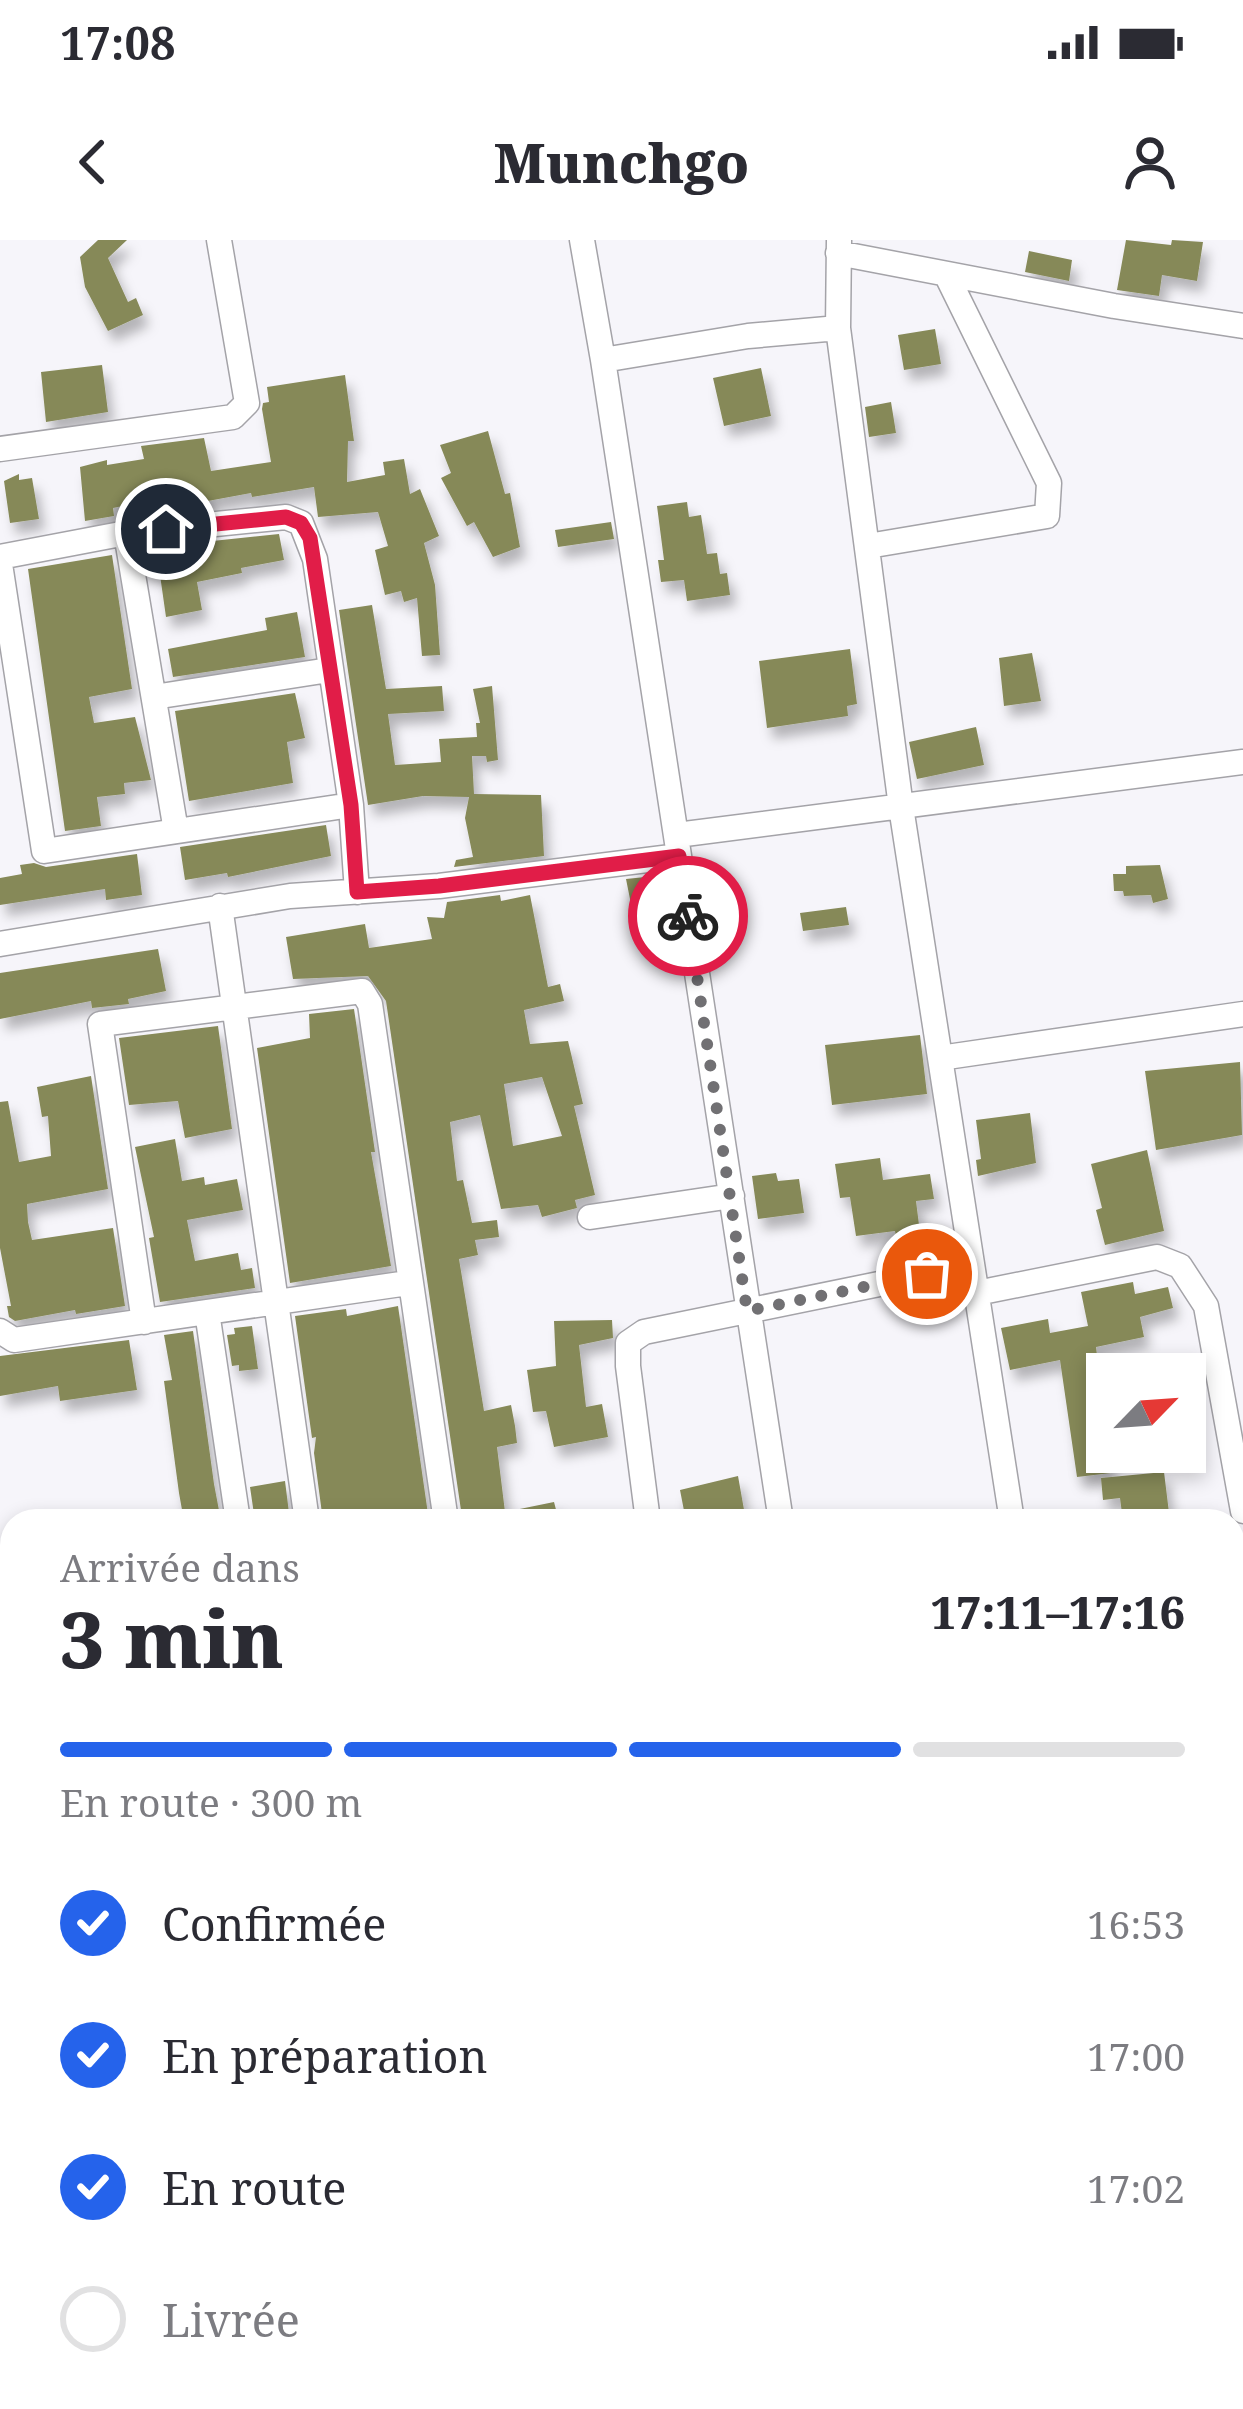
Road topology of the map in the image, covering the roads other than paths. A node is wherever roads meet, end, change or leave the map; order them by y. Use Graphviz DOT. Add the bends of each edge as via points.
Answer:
graph roads {
  1 [pos="219,240"];
  2 [pos="582,240"];
  3 [pos="839,246"];
  4 [pos="946,274"];
  5 [pos="1243,326"];
  6 [pos="838,328"];
  7 [pos="603,360"];
  8 [pos="0,449"];
  9 [pos="126,533"];
  10 [pos="868,546"];
  11 [pos="0,560"];
  12 [pos="329,670"];
  13 [pos="154,697"];
  14 [pos="1243,762"];
  15 [pos="351,805"];
  16 [pos="901,807"];
  17 [pos="176,831"];
  18 [pos="678,846"];
  19 [pos="357,892"];
  20 [pos="220,906"];
  21 [pos="0,944"];
  22 [pos="234,1005"];
  23 [pos="1243,1014"];
  24 [pos="940,1058"];
  25 [pos="732,1196"];
  26 [pos="590,1217"];
  27 [pos="972,1265"];
  28 [pos="408,1283"];
  29 [pos="976,1294"];
  30 [pos="275,1301"];
  31 [pos="747,1311"];
  32 [pos="207,1312"];
  33 [pos="144,1322"];
  34 [pos="0,1331"];
  35 [pos="1240,1470"];
  36 [pos="236,1509"];
  37 [pos="305,1509"];
  38 [pos="444,1509"];
  39 [pos="648,1509"];
  40 [pos="779,1509"];
  41 [pos="1010,1509"];
  42 [pos="1243,1509"];
  1 -- 8 [label="street" via="247,403 241,412"];
  2 -- 7 [label="street"];
  3 -- 4 [label="street"];
  3 -- 6 [label="street"];
  4 -- 5 [label="street"];
  4 -- 10 [label="street" via="1049,483 1047,516"];
  6 -- 7 [label="street"];
  6 -- 10 [label="street"];
  7 -- 18 [label="street"];
  9 -- 11 [label="street"];
  9 -- 12 [label="street" via="286,517 301,523 315,559"];
  9 -- 13 [label="street"];
  10 -- 16 [label="street"];
  11 -- 17 [label="street" via="44,851"];
  12 -- 13 [label="street"];
  12 -- 15 [label="street"];
  13 -- 17 [label="street"];
  14 -- 16 [label="street"];
  15 -- 17 [label="street"];
  15 -- 19 [label="street"];
  16 -- 18 [label="street"];
  16 -- 24 [label="street"];
  18 -- 19 [label="street"];
  18 -- 25 [label="street"];
  19 -- 20 [label="street"];
  20 -- 21 [label="street"];
  20 -- 22 [label="street"];
  22 -- 28 [label="street" via="368,996"];
  22 -- 30 [label="street"];
  22 -- 33 [label="street" via="100,1024"];
  23 -- 24 [label="street"];
  24 -- 27 [label="street"];
  25 -- 26 [label="street"];
  25 -- 31 [label="street"];
  27 -- 29 [label="street"];
  27 -- 31 [label="street"];
  28 -- 30 [label="street"];
  28 -- 38 [label="street"];
  29 -- 35 [label="street" via="1157,1257 1180,1266 1206,1306"];
  29 -- 41 [label="street"];
  30 -- 32 [label="street"];
  30 -- 37 [label="street"];
  31 -- 39 [label="street" via="628,1342"];
  31 -- 40 [label="street"];
  32 -- 33 [label="street"];
  32 -- 36 [label="street"];
  33 -- 34 [label="street" via="14,1340"];
  35 -- 42 [label="street"];
}
